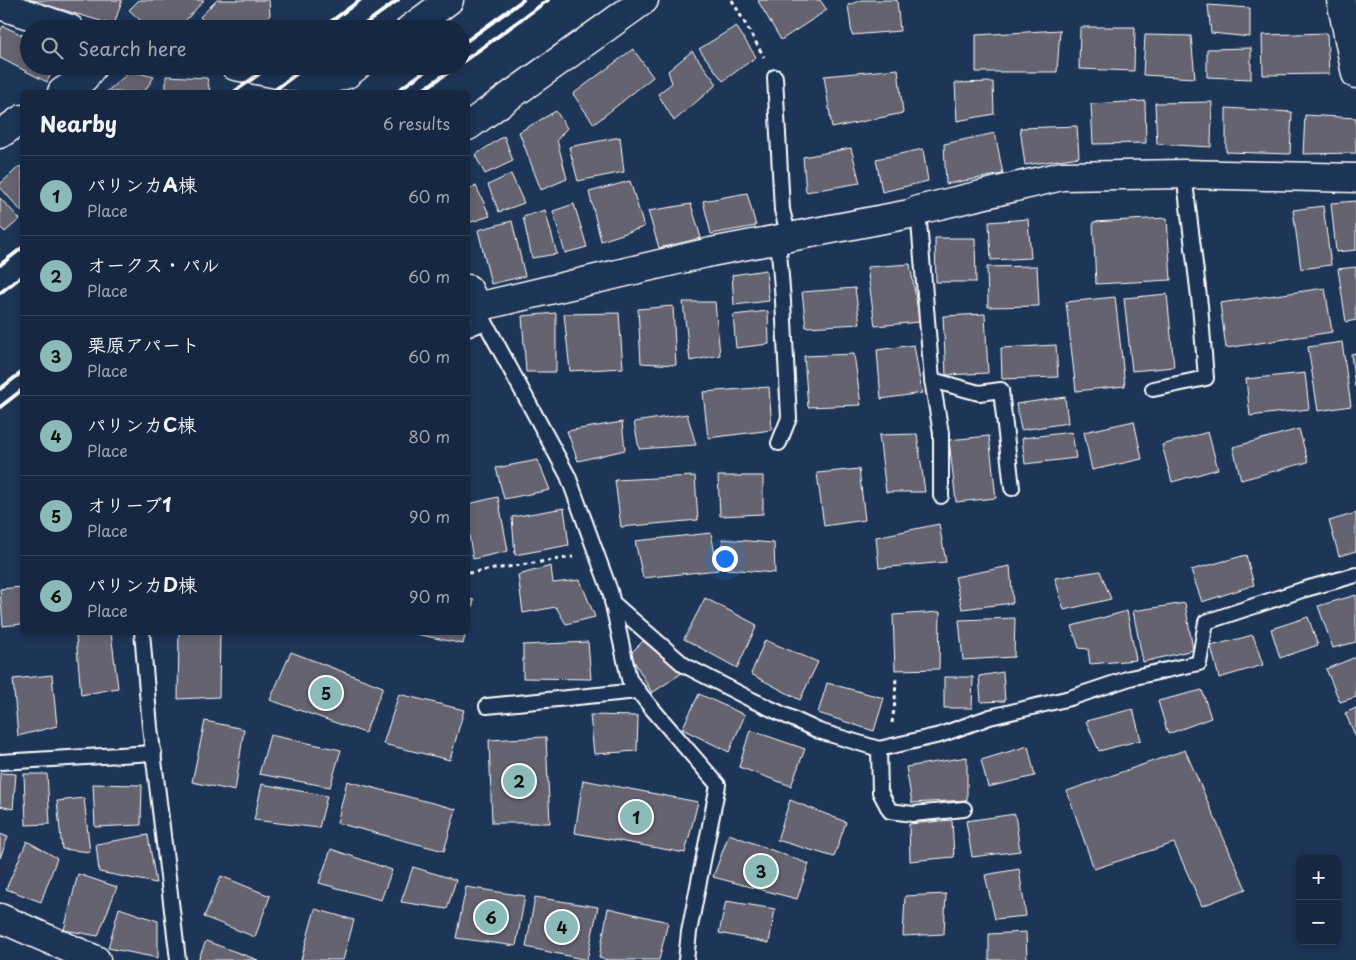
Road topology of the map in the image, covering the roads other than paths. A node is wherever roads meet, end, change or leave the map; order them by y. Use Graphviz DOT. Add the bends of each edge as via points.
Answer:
graph roads {
  1 [pos="450,0"];
  2 [pos="644,0"];
  3 [pos="1341,0"];
  4 [pos="0,5"];
  5 [pos="44,20"];
  6 [pos="422,20"];
  7 [pos="1356,74"];
  8 [pos="86,75"];
  9 [pos="283,75"];
  10 [pos="344,75"];
  11 [pos="776,77"];
  12 [pos="65,90"];
  13 [pos="20,120"];
  14 [pos="470,125"];
  15 [pos="0,134"];
  16 [pos="1184,174"];
  17 [pos="1356,178"];
  18 [pos="918,210"];
  19 [pos="784,238"];
  20 [pos="474,312"];
  21 [pos="932,380"];
  22 [pos="1153,389"];
  23 [pos="779,443"];
  24 [pos="1012,488"];
  25 [pos="941,496"];
  26 [pos="1356,575"];
  27 [pos="612,602"];
  28 [pos="142,635"];
  29 [pos="638,691"];
  30 [pos="487,706"];
  31 [pos="884,748"];
  32 [pos="154,753"];
  33 [pos="0,762"];
  34 [pos="964,809"];
  35 [pos="0,918"];
  36 [pos="96,960"];
  37 [pos="178,960"];
  38 [pos="686,960"];
  1 -- 6 [label="street"];
  2 -- 14 [label="street"];
  3 -- 7 [label="street"];
  4 -- 5 [label="street"];
  8 -- 12 [label="street"];
  9 -- 10 [label="street" via="321,82"];
  11 -- 19 [label="lane"];
  13 -- 15 [label="street"];
  16 -- 17 [label="street"];
  16 -- 18 [label="street" via="1062,176"];
  16 -- 22 [label="lane" via="1206,378"];
  18 -- 19 [label="street"];
  18 -- 21 [label="lane"];
  19 -- 20 [label="street" via="711,252"];
  19 -- 23 [label="lane" via="783,301 789,418"];
  20 -- 27 [label="lane" via="568,476"];
  21 -- 24 [label="lane" via="979,393 1000,390"];
  21 -- 25 [label="lane" via="941,433"];
  26 -- 31 [label="lane" via="1206,622 1199,663 1130,678 1070,698"];
  27 -- 29 [label="lane" via="630,679"];
  27 -- 31 [label="lane" via="684,665 819,731"];
  28 -- 32 [label="lane"];
  29 -- 30 [label="lane"];
  29 -- 38 [label="lane" via="718,785"];
  31 -- 34 [label="lane" via="880,792 890,811 913,814"];
  32 -- 33 [label="lane"];
  32 -- 37 [label="lane"];
  35 -- 36 [label="street"];
}
